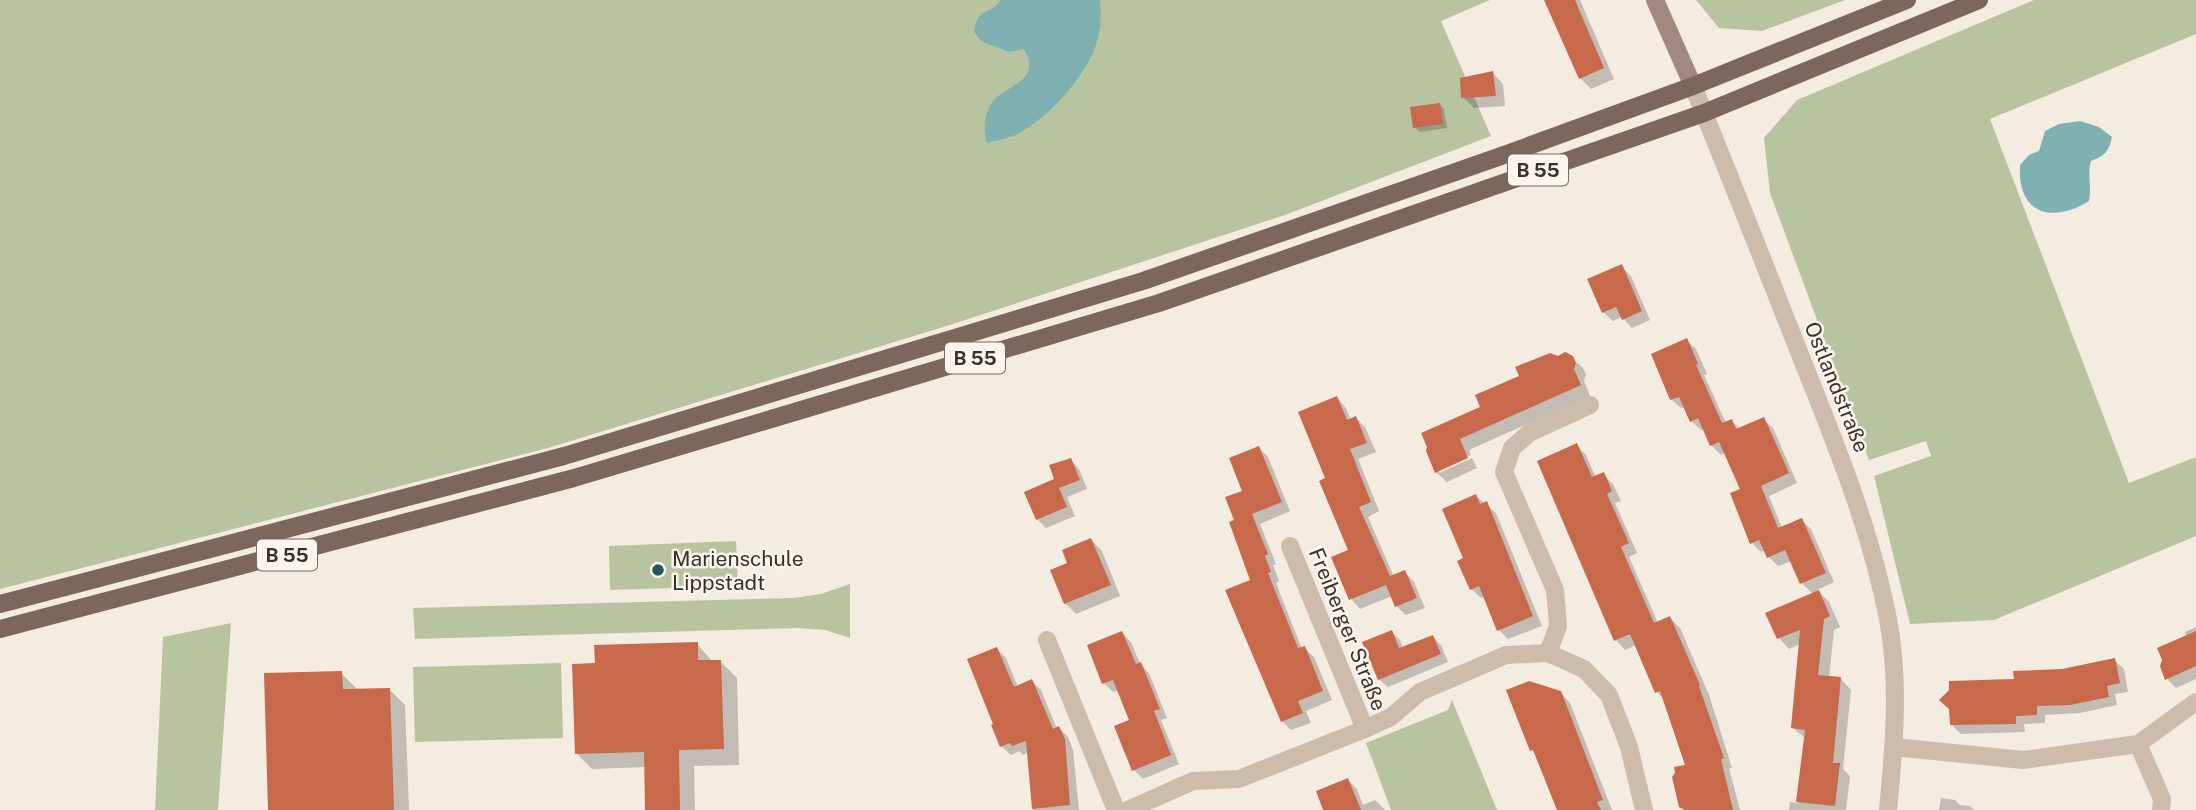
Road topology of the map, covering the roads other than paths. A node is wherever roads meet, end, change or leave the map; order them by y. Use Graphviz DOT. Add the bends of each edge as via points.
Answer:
graph roads {
  1 [pos="1655,0"];
  2 [pos="1906,0"];
  3 [pos="1979,0"];
  4 [pos="1693,86"];
  5 [pos="1704,113"];
  6 [pos="1590,405"];
  7 [pos="1290,546"];
  8 [pos="0,604"];
  9 [pos="0,629"];
  10 [pos="1047,640"];
  11 [pos="1548,653"];
  12 [pos="2196,702"];
  13 [pos="1365,729"];
  14 [pos="2138,744"];
  15 [pos="1894,747"];
  16 [pos="1116,810"];
  17 [pos="1128,810"];
  18 [pos="1644,810"];
  19 [pos="1888,810"];
  20 [pos="2161,810"];
  1 -- 4 [label="main road, Ostlandstraße"];
  2 -- 4 [label="main road, B 55"];
  3 -- 5 [label="main road, B 55"];
  4 -- 5 [label="street, Ostlandstraße"];
  4 -- 8 [label="main road, B 55" via="1143,281 564,456"];
  5 -- 9 [label="main road, B 55" via="1160,303 574,478"];
  5 -- 15 [label="street, Ostlandstraße" via="1849,478 1871,549 1888,621"];
  6 -- 11 [label="street" via="1529,433 1512,448 1504,472 1555,590 1558,626"];
  7 -- 13 [label="street, Freiberger Straße"];
  10 -- 16 [label="street"];
  11 -- 13 [label="street, Freiberger Straße" via="1506,655 1420,692 1391,717"];
  11 -- 18 [label="street, Freiberger Straße" via="1584,669 1609,695 1629,747"];
  12 -- 14 [label="street"];
  13 -- 17 [label="street, Freiberger Straße" via="1239,779 1193,782"];
  14 -- 15 [label="street" via="2023,760"];
  14 -- 20 [label="street" via="2162,799"];
  15 -- 19 [label="street, Ostlandstraße"];
}
